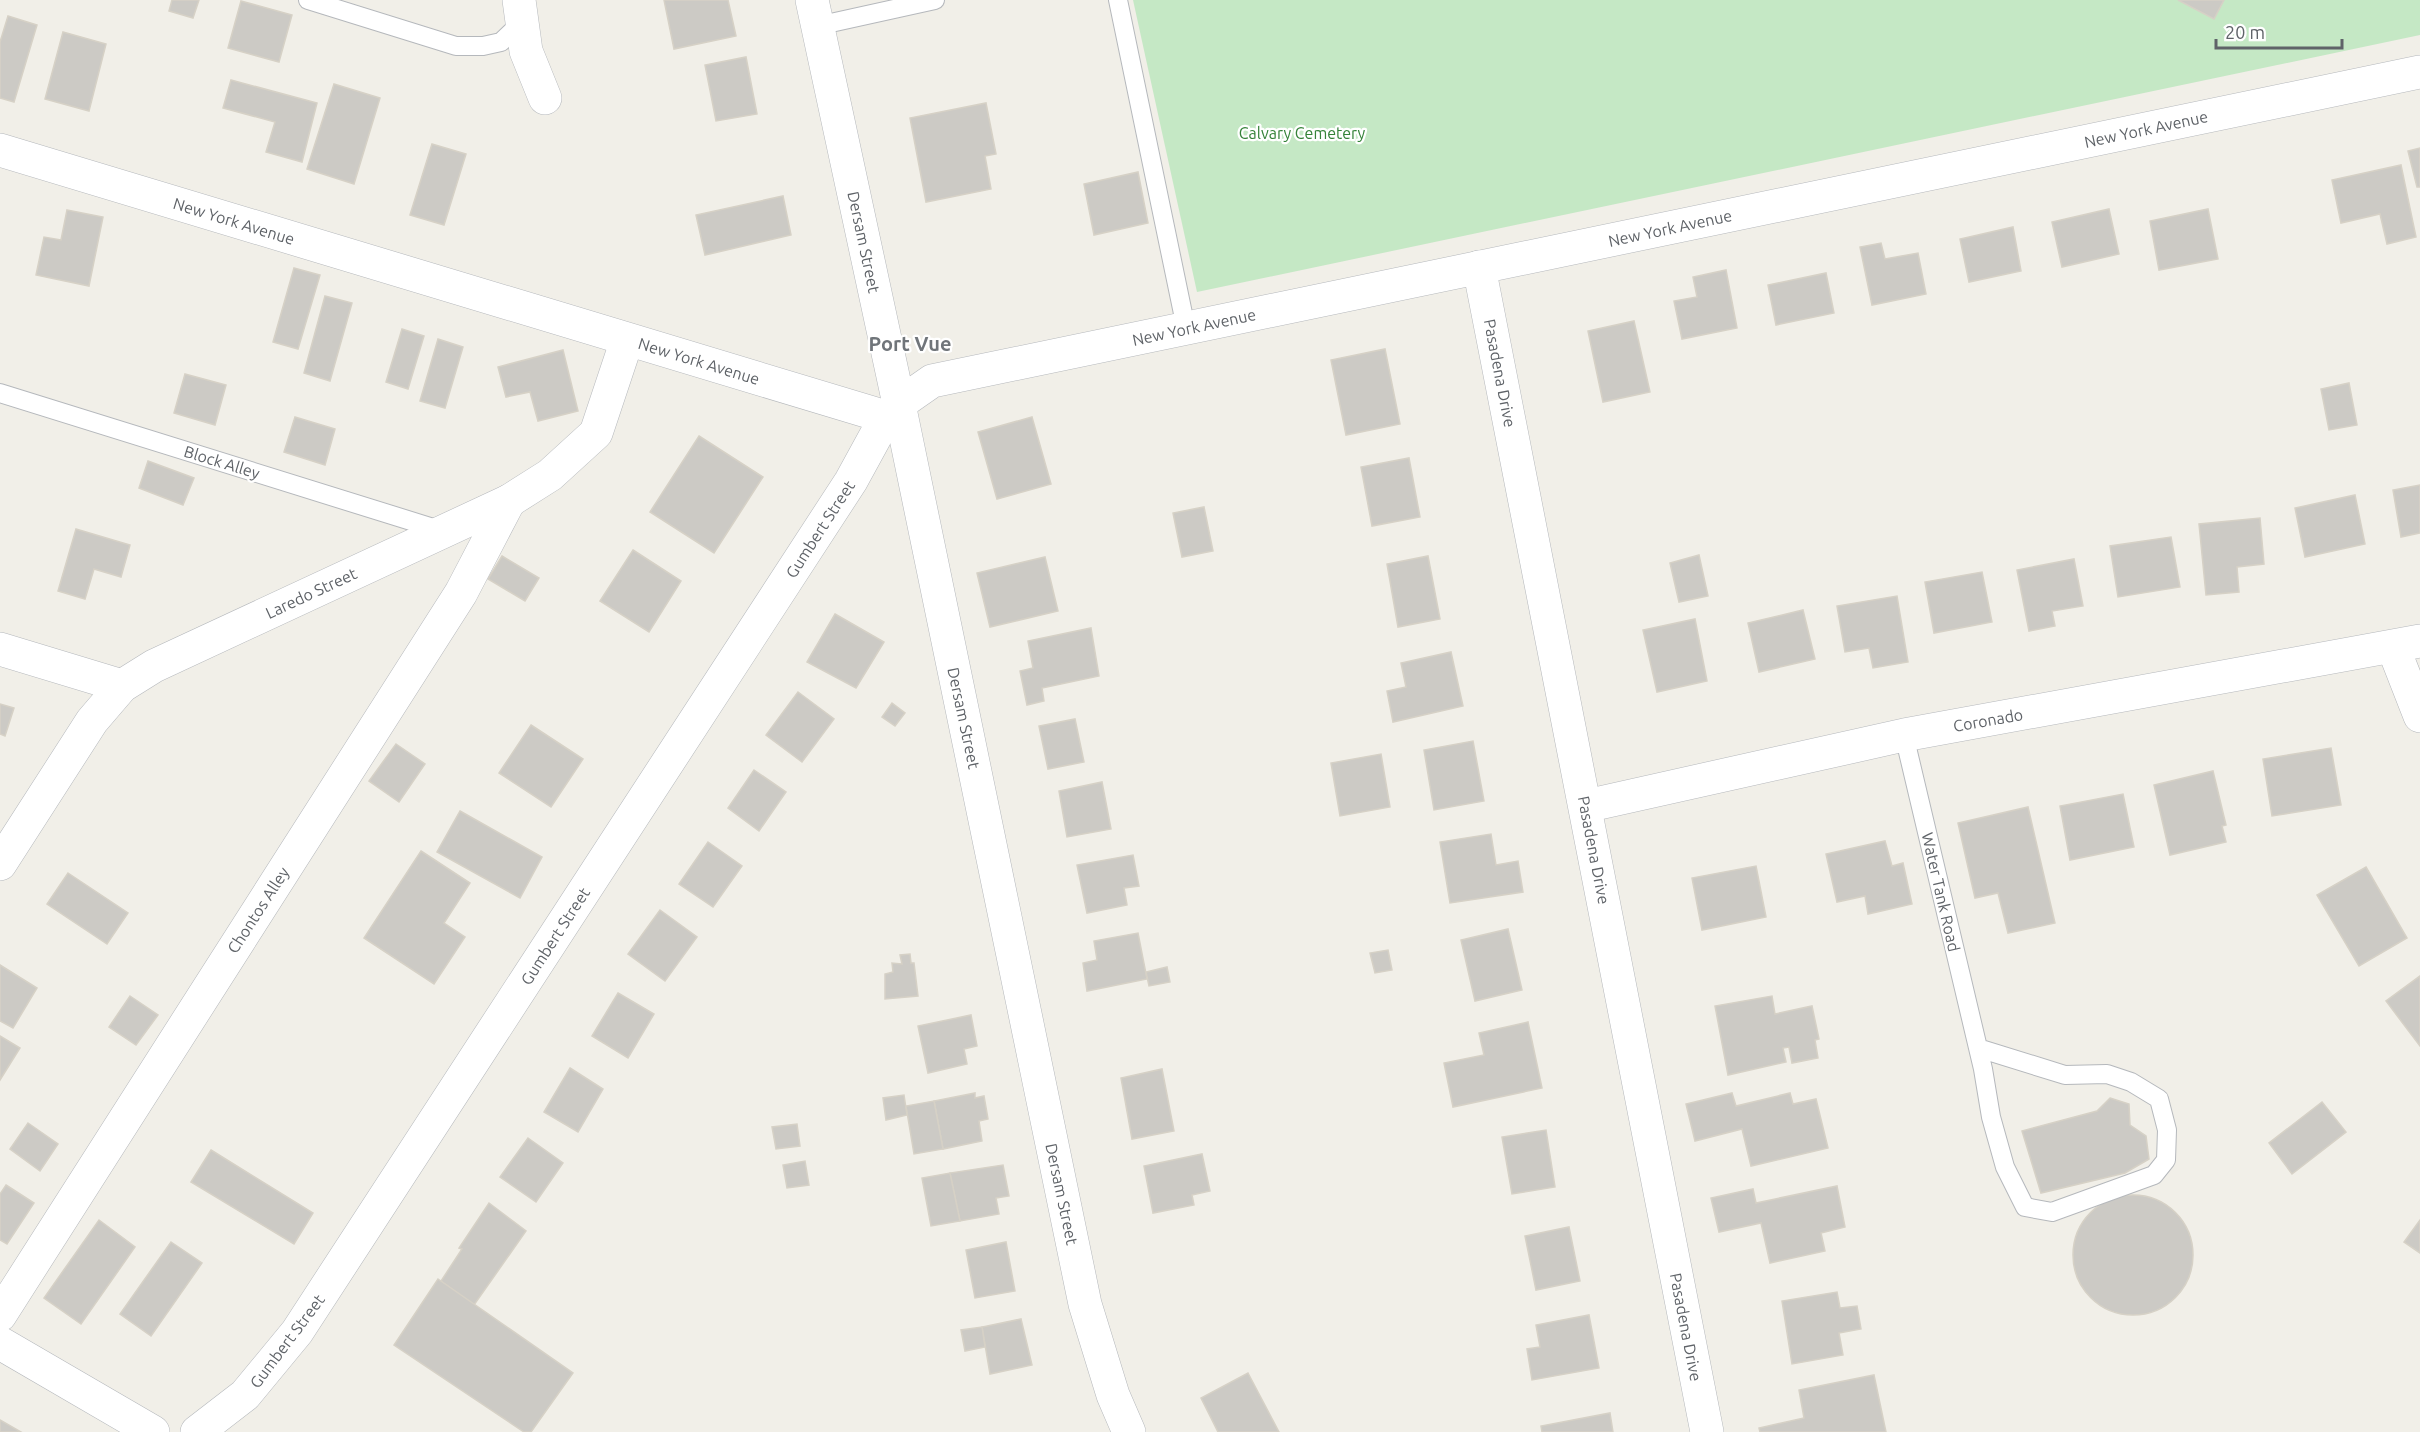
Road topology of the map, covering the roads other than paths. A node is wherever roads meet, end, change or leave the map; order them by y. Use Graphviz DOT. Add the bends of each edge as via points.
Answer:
graph roads {
  1 [pos="308,0"];
  2 [pos="935,0"];
  3 [pos="1118,0"];
  4 [pos="521,11"];
  5 [pos="814,13"];
  6 [pos="2420,72"];
  7 [pos="545,98"];
  8 [pos="0,150"];
  9 [pos="1479,267"];
  10 [pos="1186,328"];
  11 [pos="627,340"];
  12 [pos="0,393"];
  13 [pos="893,411"];
  14 [pos="509,501"];
  15 [pos="445,532"];
  16 [pos="2406,644"];
  17 [pos="0,649"];
  18 [pos="122,687"];
  19 [pos="2420,716"];
  20 [pos="1904,735"];
  21 [pos="1586,806"];
  22 [pos="0,864"];
  23 [pos="1978,1048"];
  24 [pos="0,1316"];
  25 [pos="0,1342"];
  26 [pos="153,1432"];
  27 [pos="197,1432"];
  28 [pos="1129,1432"];
  29 [pos="1707,1432"];
  1 -- 4 [label="lane" via="456,46 501,42"];
  2 -- 5 [label="lane"];
  3 -- 10 [label="lane"];
  4 -- 7 [label="street" via="526,51"];
  5 -- 13 [label="street, Dersam Street"];
  6 -- 9 [label="street, New York Avenue"];
  8 -- 11 [label="street, New York Avenue"];
  9 -- 10 [label="street, New York Avenue"];
  9 -- 21 [label="street, Pasadena Drive"];
  10 -- 13 [label="street, New York Avenue" via="932,381"];
  11 -- 13 [label="street, New York Avenue"];
  11 -- 14 [label="street, Laredo Street" via="596,433 550,475"];
  12 -- 15 [label="lane, Block Alley"];
  13 -- 27 [label="street, Gumbert Street" via="845,491 297,1332 245,1395"];
  13 -- 28 [label="street, Dersam Street" via="1085,1304 1113,1395"];
  14 -- 15 [label="street, Laredo Street"];
  14 -- 24 [label="street, Chontos Alley" via="461,592"];
  15 -- 18 [label="street, Laredo Street" via="154,666"];
  16 -- 19 [label="street"];
  16 -- 20 [label="street, Coronado"];
  17 -- 18 [label="street"];
  18 -- 22 [label="street, Laredo Street" via="92,721"];
  20 -- 21 [label="street, Coronado"];
  20 -- 23 [label="lane, Water Tank Road"];
  21 -- 29 [label="street, Pasadena Drive"];
  23 -- 23 [label="lane, Water Tank Road" via="1991,1118 2006,1167 2025,1207 2052,1212 2154,1175 2166,1160 2168,1130 2159,1099 2131,1082 2107,1074 2065,1075"];
  25 -- 26 [label="street"];
}
